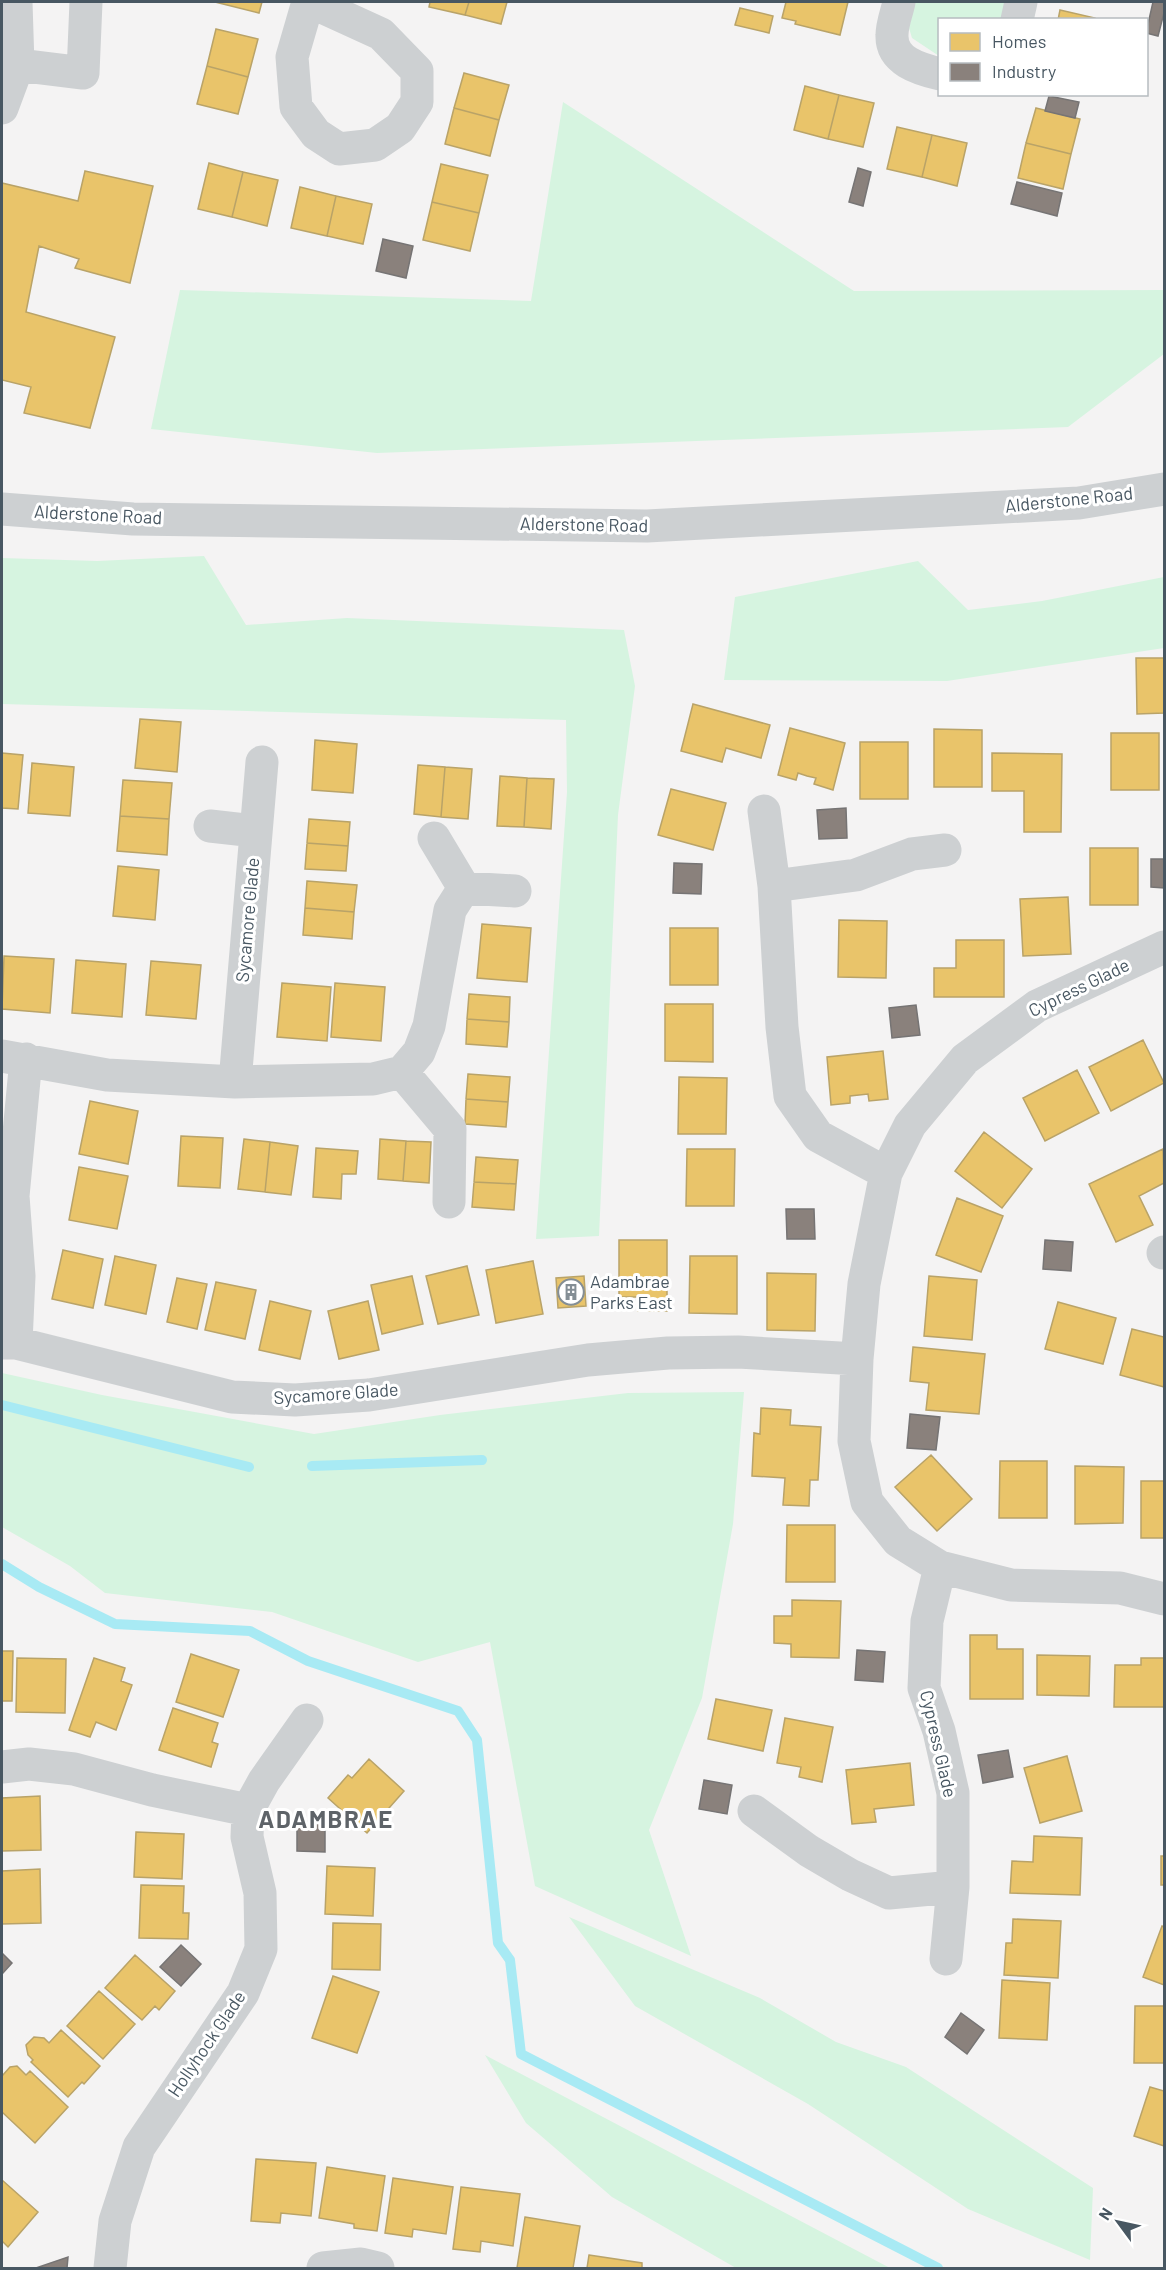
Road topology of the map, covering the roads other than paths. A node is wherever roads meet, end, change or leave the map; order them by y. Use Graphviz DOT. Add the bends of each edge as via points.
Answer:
graph roads {
  1 [pos="16,2"];
  2 [pos="86,2"];
  3 [pos="309,2"];
  4 [pos="899,2"];
  5 [pos="1021,2"];
  6 [pos="1017,18"];
  7 [pos="18,65"];
  8 [pos="938,74"];
  9 [pos="2,108"];
  10 [pos="1164,489"];
  11 [pos="2,509"];
  12 [pos="262,762"];
  13 [pos="764,811"];
  14 [pos="210,826"];
  15 [pos="255,831"];
  16 [pos="435,838"];
  17 [pos="945,850"];
  18 [pos="774,886"];
  19 [pos="464,888"];
  20 [pos="515,891"];
  21 [pos="1164,947"];
  22 [pos="14,1058"];
  23 [pos="402,1072"];
  24 [pos="235,1082"];
  25 [pos="886,1173"];
  26 [pos="449,1202"];
  27 [pos="9,1343"];
  28 [pos="857,1359"];
  29 [pos="940,1567"];
  30 [pos="1164,1599"];
  31 [pos="307,1720"];
  32 [pos="2,1767"];
  33 [pos="248,1810"];
  34 [pos="754,1811"];
  35 [pos="953,1887"];
  36 [pos="946,1959"];
  37 [pos="367,2267"];
  38 [pos="110,2268"];
  39 [pos="323,2268"];
  1 -- 7 [label="street"];
  2 -- 7 [label="street" via="83,72"];
  3 -- 3 [label="street" via="381,34 417,71 417,102 400,128 375,145 339,149 316,134 296,107 292,57"];
  4 -- 8 [label="street" via="891,36 900,57"];
  5 -- 6 [label="street"];
  7 -- 9 [label="street"];
  10 -- 11 [label="street, Alderstone Road" via="1079,503 647,526 133,519"];
  12 -- 15 [label="street, Sycamore Glade"];
  13 -- 18 [label="street"];
  14 -- 15 [label="street, Sycamore Glade"];
  15 -- 24 [label="street, Sycamore Glade"];
  16 -- 19 [label="street"];
  17 -- 18 [label="street" via="912,854 856,875"];
  18 -- 25 [label="street" via="790,1096 818,1136"];
  19 -- 20 [label="street"];
  19 -- 23 [label="street" via="450,910 429,1026 419,1052"];
  21 -- 25 [label="street, Cypress Glade" via="1037,1006 965,1059 910,1125"];
  22 -- 24 [label="street, Sycamore Glade" via="107,1075"];
  22 -- 27 [label="street, Sycamore Glade" via="13,1196 19,1276"];
  23 -- 24 [label="street, Sycamore Glade" via="374,1079"];
  23 -- 26 [label="street" via="450,1129"];
  25 -- 28 [label="street, Cypress Glade" via="864,1284"];
  27 -- 28 [label="street, Sycamore Glade" via="232,1397 295,1400 369,1395 588,1360 668,1353 738,1352"];
  28 -- 29 [label="street, Cypress Glade" via="854,1441 867,1502 898,1541"];
  29 -- 30 [label="street, Cypress Glade" via="1011,1585 1120,1588"];
  29 -- 35 [label="street, Cypress Glade" via="927,1621 924,1688 939,1731 953,1793"];
  31 -- 33 [label="street, Hollyhock Glade"];
  32 -- 33 [label="street" via="29,1764 74,1768 152,1790"];
  33 -- 38 [label="street, Hollyhock Glade" via="247,1837 260,1893 261,1949 243,1993 139,2147 115,2221"];
  34 -- 35 [label="street" via="809,1851 889,1893"];
  35 -- 36 [label="street, Cypress Glade"];
  37 -- 39 [label="street"];
}
